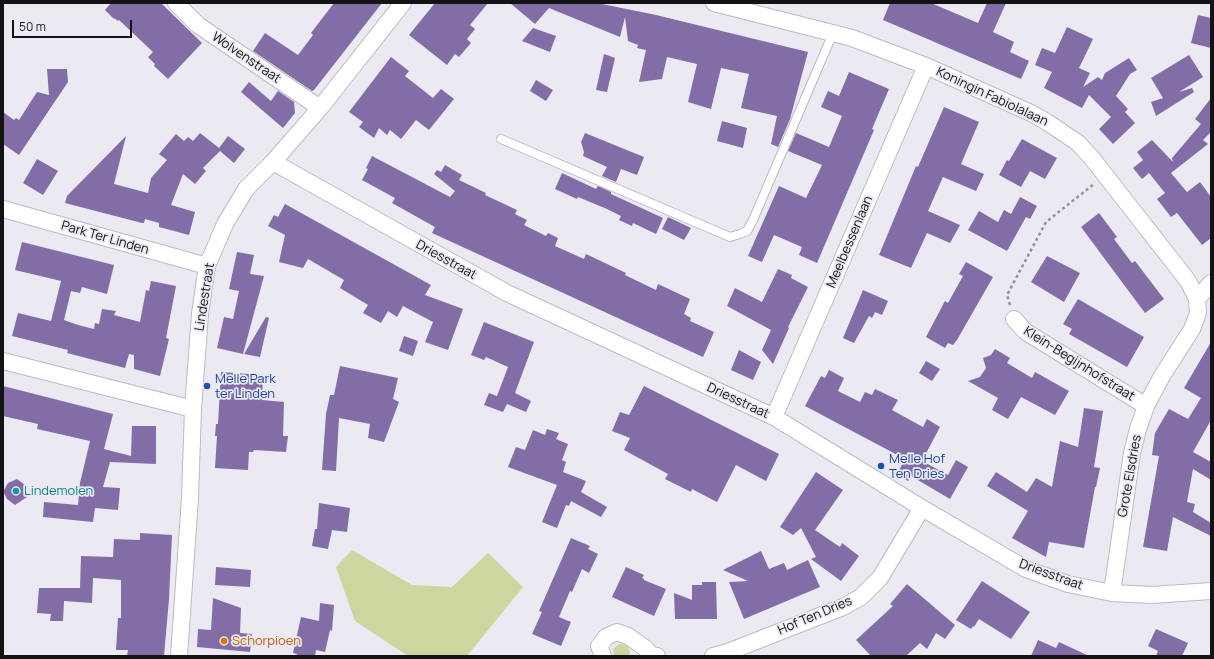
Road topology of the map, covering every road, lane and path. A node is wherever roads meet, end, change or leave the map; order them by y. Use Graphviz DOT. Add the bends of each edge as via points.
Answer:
graph roads {
  1 [pos="176,3"];
  2 [pos="403,3"];
  3 [pos="714,3"];
  4 [pos="833,34"];
  5 [pos="926,66"];
  6 [pos="320,108"];
  7 [pos="501,139"];
  8 [pos="274,162"];
  9 [pos="1106,175"];
  10 [pos="3,209"];
  11 [pos="207,266"];
  12 [pos="1211,283"];
  13 [pos="1197,299"];
  14 [pos="1014,319"];
  15 [pos="3,361"];
  16 [pos="1146,406"];
  17 [pos="193,409"];
  18 [pos="774,417"];
  19 [pos="922,508"];
  20 [pos="1211,591"];
  21 [pos="1112,593"];
  22 [pos="178,656"];
  23 [pos="603,656"];
  24 [pos="653,656"];
  25 [pos="712,656"];
  1 -- 6 [label="street, Wolvenstraat" via="198,25"];
  2 -- 6 [label="street, Lindestraat"];
  3 -- 4 [label="street, Koningin Fabiolalaan"];
  4 -- 5 [label="street, Koningin Fabiolalaan" via="852,38"];
  4 -- 7 [label="lane" via="753,220 746,231 740,234 730,237"];
  5 -- 9 [label="street, Koningin Fabiolalaan" via="1048,122 1078,143"];
  5 -- 18 [label="street, Meelbessenlaan"];
  6 -- 8 [label="street, Lindestraat"];
  8 -- 11 [label="street, Lindestraat" via="246,189 225,224"];
  8 -- 18 [label="street, Driesstraat" via="507,293"];
  9 -- 13 [label="street, Koningin Fabiolalaan" via="1188,281"];
  9 -- 14 [label="path" via="1046,222 1007,294"];
  10 -- 11 [label="street, Park Ter Linden"];
  11 -- 17 [label="street, Lindestraat" via="200,314"];
  12 -- 13 [label="street"];
  13 -- 16 [label="street, Grote Elsdries" via="1198,313 1192,329"];
  14 -- 16 [label="street, Klein-Begijnhofstraat" via="1026,332"];
  15 -- 17 [label="street"];
  16 -- 21 [label="street, Grote Elsdries" via="1132,453"];
  17 -- 22 [label="street, Lindestraat" via="190,498"];
  18 -- 19 [label="street, Driesstraat"];
  19 -- 21 [label="street, Driesstraat" via="1026,569 1068,584"];
  19 -- 25 [label="street, Hof Ten Dries" via="880,578 861,597 843,607"];
  20 -- 21 [label="street, Driesstraat" via="1152,595"];
  23 -- 24 [label="street" via="599,646 606,637 617,632 628,636"];
}
